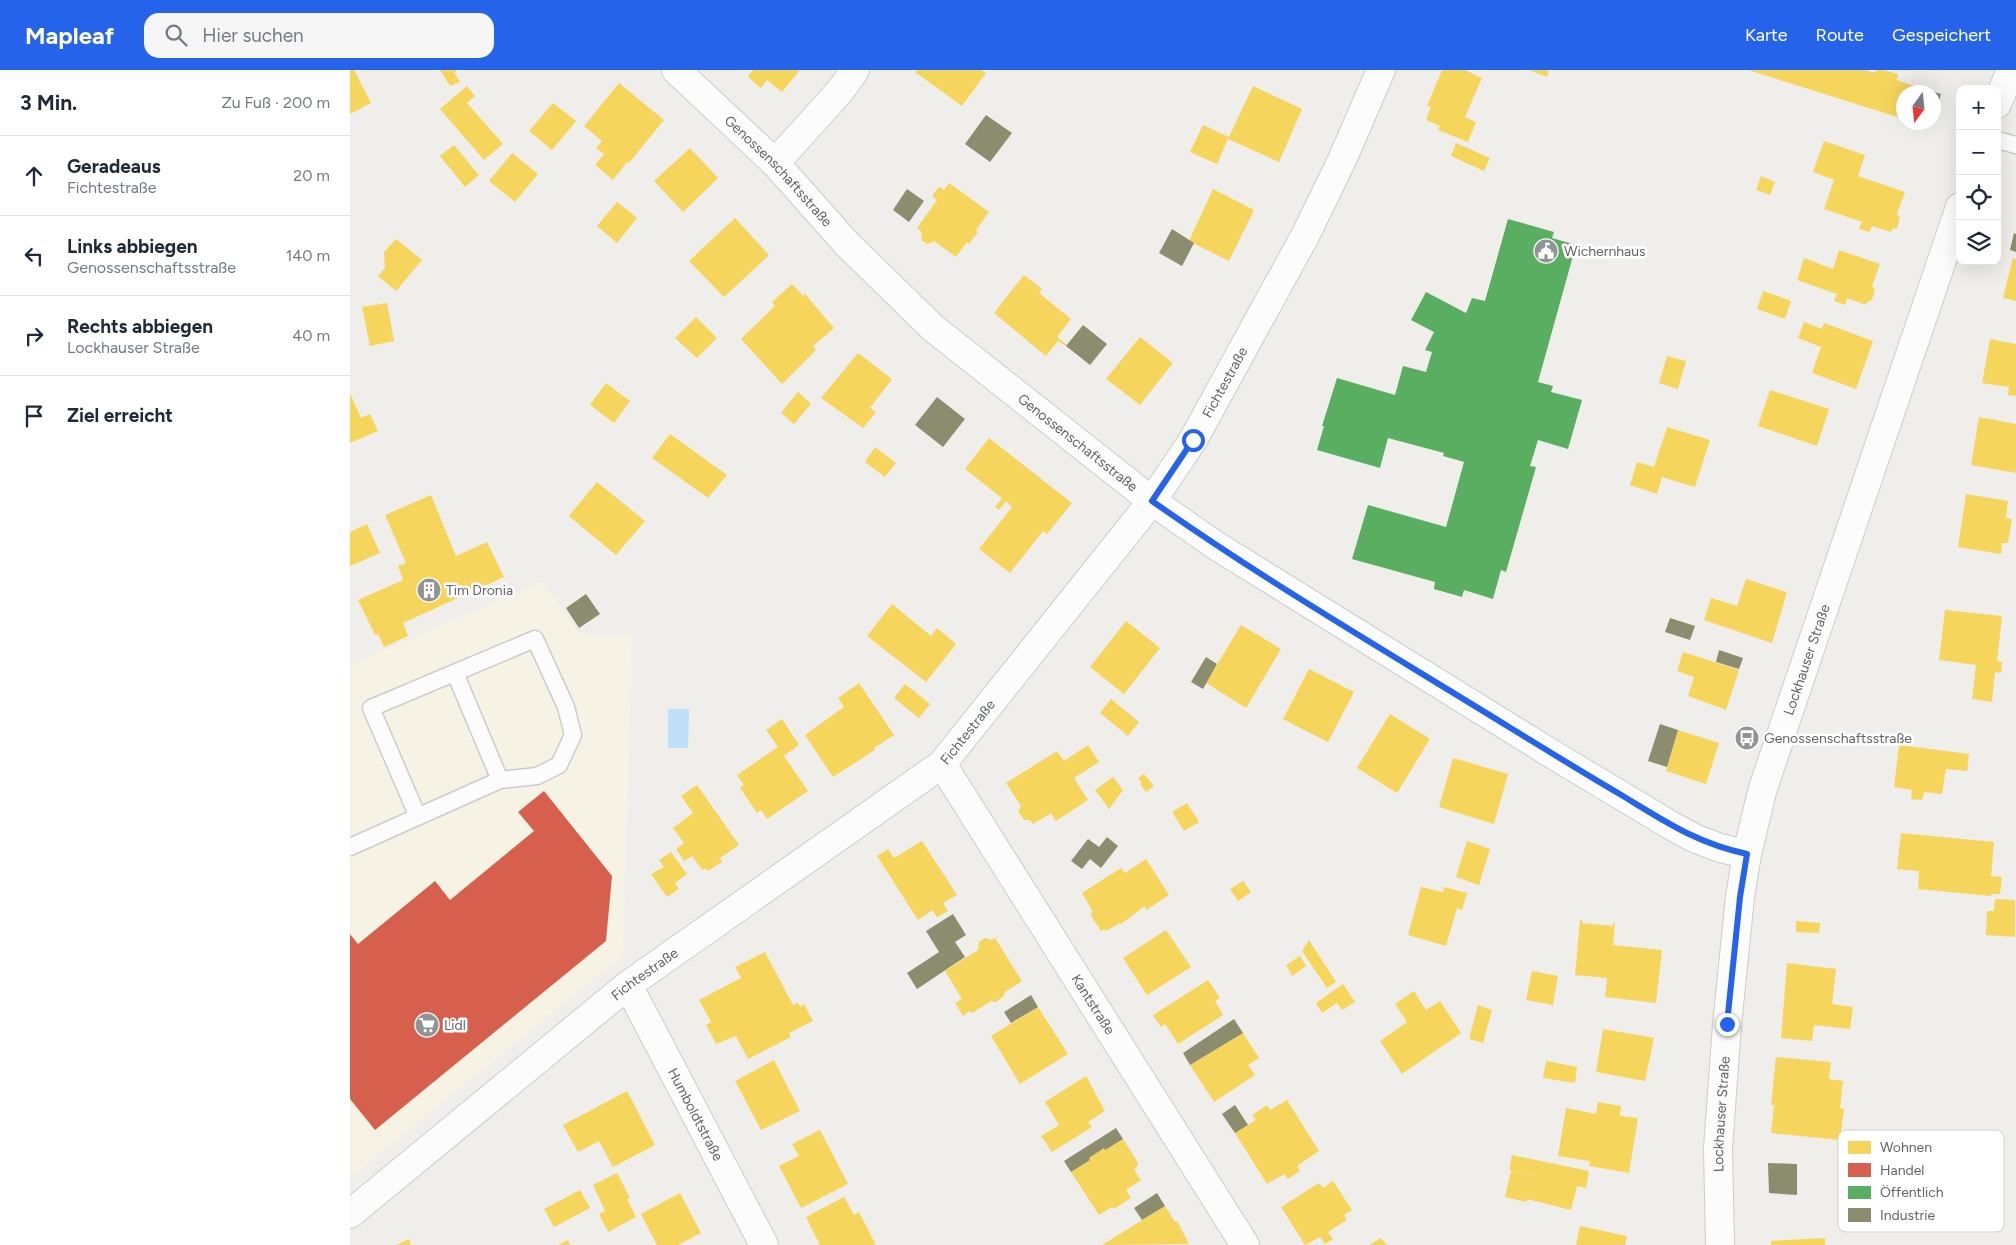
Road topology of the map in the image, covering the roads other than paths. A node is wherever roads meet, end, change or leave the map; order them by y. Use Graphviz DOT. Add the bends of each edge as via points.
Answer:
graph roads {
  1 [pos="676,70"];
  2 [pos="856,70"];
  3 [pos="1381,70"];
  4 [pos="2011,70"];
  5 [pos="2001,94"];
  6 [pos="2001,141"];
  7 [pos="2016,145"];
  8 [pos="775,163"];
  9 [pos="1956,219"];
  10 [pos="1152,501"];
  11 [pos="455,672"];
  12 [pos="942,764"];
  13 [pos="500,780"];
  14 [pos="418,816"];
  15 [pos="350,847"];
  16 [pos="1747,854"];
  17 [pos="628,985"];
  18 [pos="350,1214"];
  19 [pos="764,1245"];
  20 [pos="1244,1245"];
  21 [pos="1720,1245"];
  1 -- 8 [label="street, Genossenschaftsstraße"];
  2 -- 8 [label="street"];
  3 -- 10 [label="street, Fichtestraße" via="1306,234 1193,440"];
  4 -- 5 [label="street"];
  6 -- 7 [label="lane"];
  8 -- 10 [label="street, Genossenschaftsstraße" via="847,244 932,328"];
  9 -- 16 [label="street, Lockhauser Straße" via="1763,788"];
  10 -- 12 [label="street, Fichtestraße"];
  10 -- 16 [label="street, Genossenschaftsstraße" via="1223,550 1672,826 1720,848"];
  11 -- 13 [label="lane"];
  11 -- 13 [label="lane" via="535,639 566,707 573,735 559,765 537,776"];
  11 -- 14 [label="lane" via="371,708"];
  12 -- 17 [label="street, Fichtestraße"];
  12 -- 20 [label="street, Kantstraße"];
  13 -- 14 [label="lane"];
  14 -- 15 [label="lane"];
  16 -- 21 [label="street, Lockhauser Straße" via="1721,1094 1718,1148"];
  17 -- 18 [label="street, Fichtestraße"];
  17 -- 19 [label="street, Humboldtstraße"];
}
